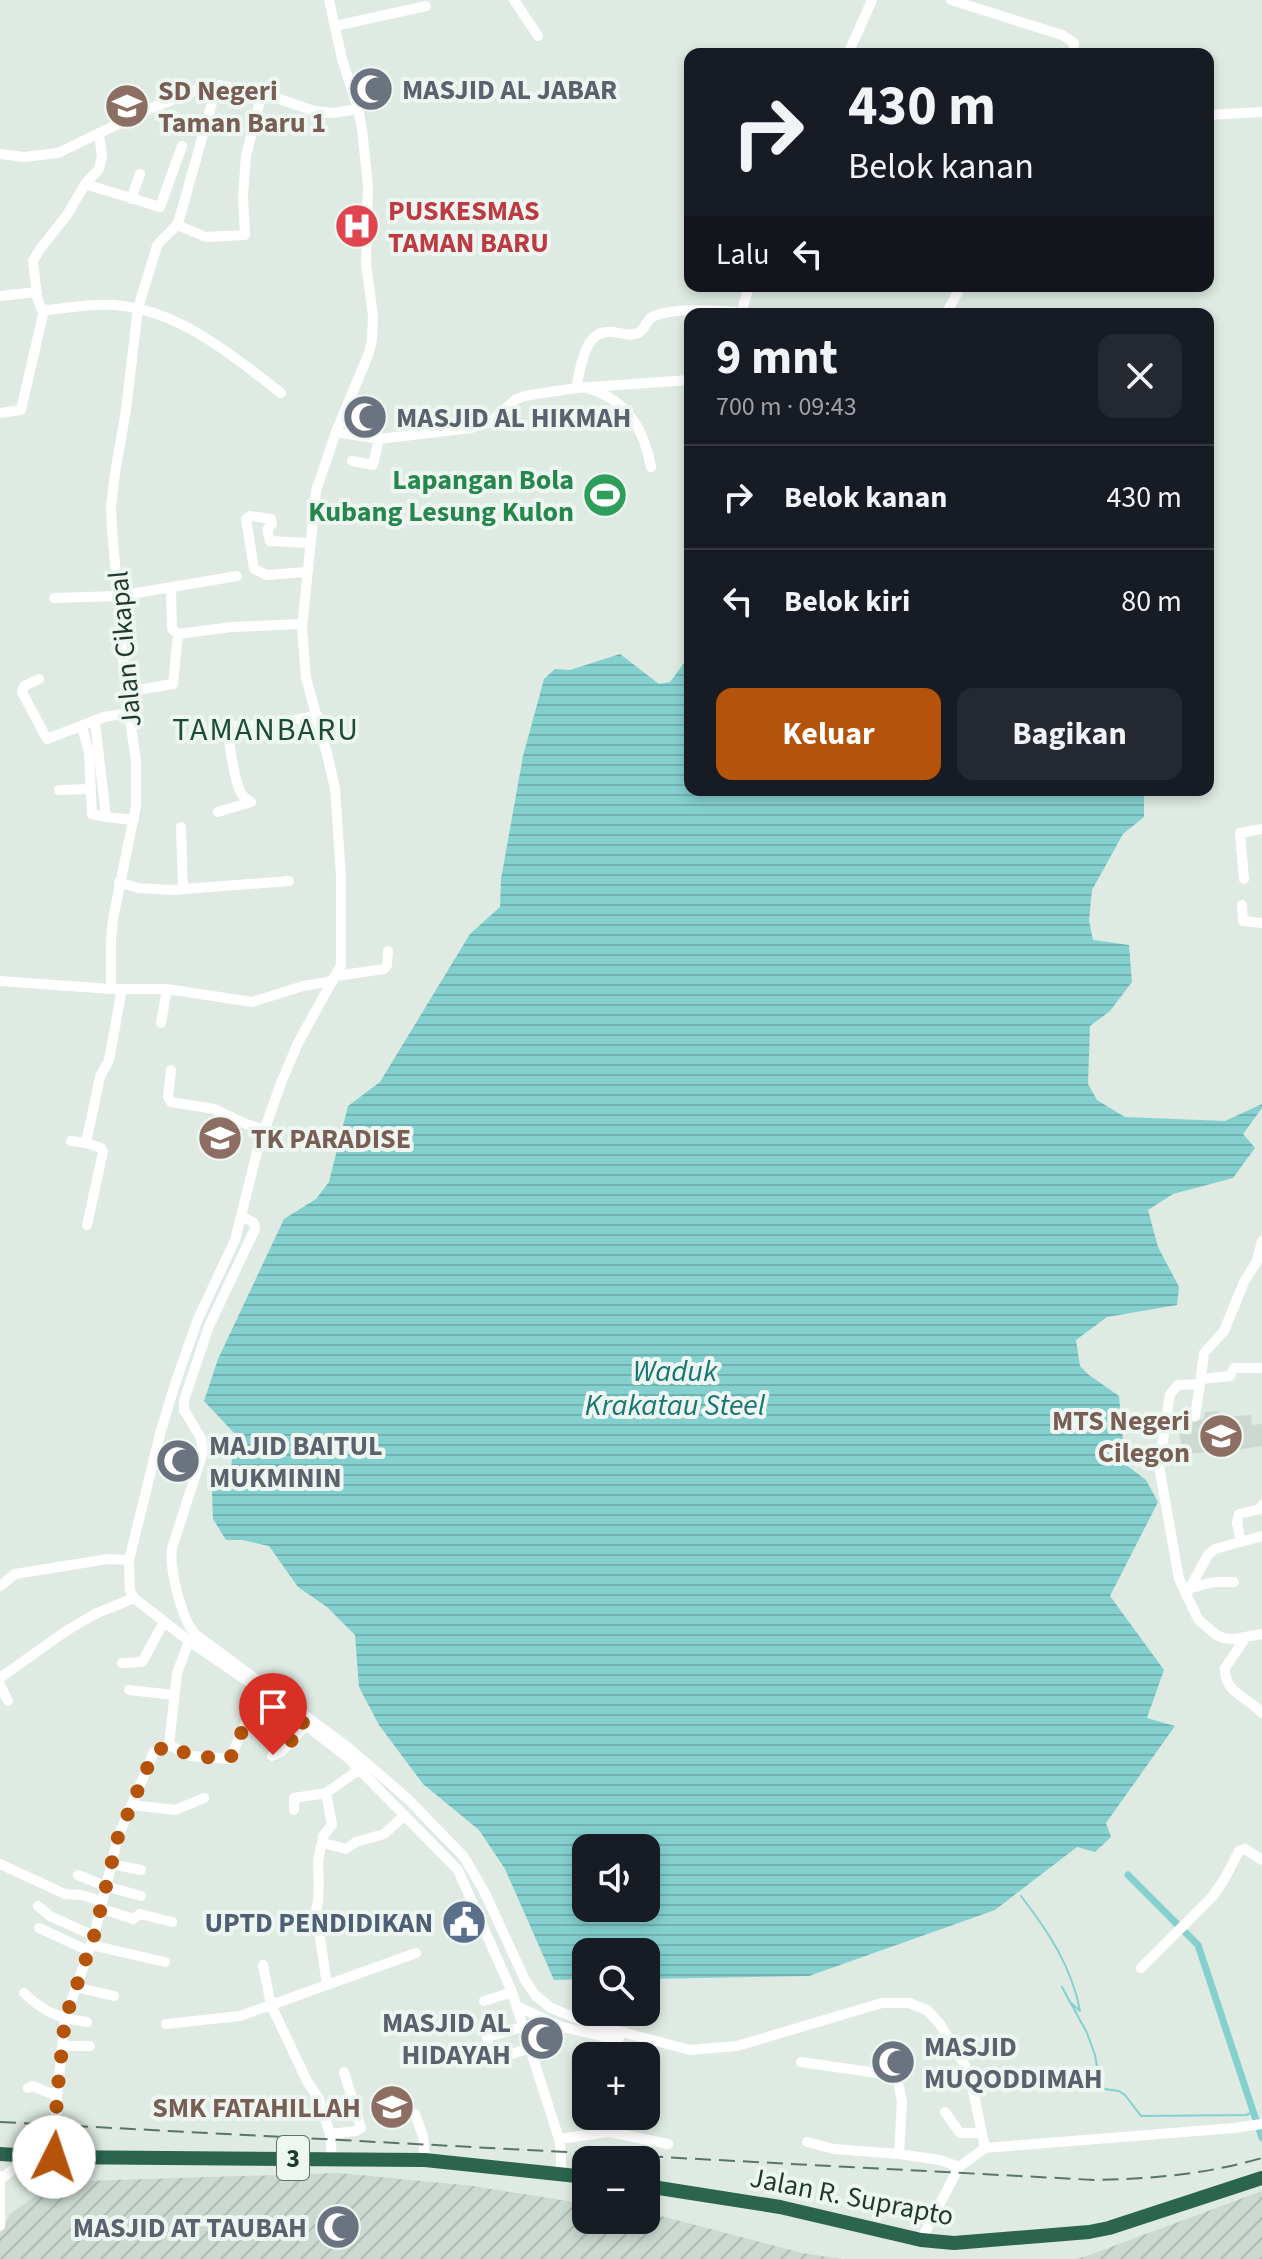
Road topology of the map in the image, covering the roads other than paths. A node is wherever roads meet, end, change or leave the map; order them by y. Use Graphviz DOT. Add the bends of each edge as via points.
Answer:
graph roads {
  1 [pos="329,0"];
  2 [pos="514,0"];
  3 [pos="872,0"];
  4 [pos="951,0"];
  5 [pos="426,6"];
  6 [pos="335,26"];
  7 [pos="538,36"];
  8 [pos="851,48"];
  9 [pos="1074,48"];
  10 [pos="217,85"];
  11 [pos="262,93"];
  12 [pos="358,109"];
  13 [pos="1262,112"];
  14 [pos="1214,115"];
  15 [pos="99,133"];
  16 [pos="182,146"];
  17 [pos="0,154"];
  18 [pos="140,174"];
  19 [pos="85,184"];
  20 [pos="131,199"];
  21 [pos="177,225"];
  22 [pos="37,292"];
  23 [pos="0,296"];
  24 [pos="138,308"];
  25 [pos="44,310"];
  26 [pos="684,312"];
  27 [pos="684,380"];
  28 [pos="576,388"];
  29 [pos="281,393"];
  30 [pos="0,413"];
  31 [pos="336,432"];
  32 [pos="379,439"];
  33 [pos="352,461"];
  34 [pos="651,467"];
  35 [pos="309,543"];
  36 [pos="306,572"];
  37 [pos="237,576"];
  38 [pos="171,587"];
  39 [pos="119,596"];
  40 [pos="54,598"];
  41 [pos="302,624"];
  42 [pos="178,634"];
  43 [pos="39,679"];
  44 [pos="126,692"];
  45 [pos="129,713"];
  46 [pos="317,715"];
  47 [pos="95,722"];
  48 [pos="82,727"];
  49 [pos="91,789"];
  50 [pos="59,790"];
  51 [pos="218,812"];
  52 [pos="106,817"];
  53 [pos="134,820"];
  54 [pos="181,827"];
  55 [pos="1262,829"];
  56 [pos="1244,879"];
  57 [pos="289,881"];
  58 [pos="119,882"];
  59 [pos="183,889"];
  60 [pos="1242,905"];
  61 [pos="1262,923"];
  62 [pos="388,951"];
  63 [pos="335,978"];
  64 [pos="0,981"];
  65 [pos="116,989"];
  66 [pos="167,989"];
  67 [pos="161,1023"];
  68 [pos="171,1070"];
  69 [pos="265,1130"];
  70 [pos="71,1141"];
  71 [pos="86,1143"];
  72 [pos="242,1216"];
  73 [pos="87,1225"];
  74 [pos="1262,1241"];
  75 [pos="1262,1368"];
  76 [pos="1201,1381"];
  77 [pos="1195,1416"];
  78 [pos="1262,1505"];
  79 [pos="1262,1536"];
  80 [pos="1241,1542"];
  81 [pos="129,1560"];
  82 [pos="1234,1582"];
  83 [pos="0,1586"];
  84 [pos="1189,1592"];
  85 [pos="134,1598"];
  86 [pos="164,1622"];
  87 [pos="1262,1634"];
  88 [pos="1246,1637"];
  89 [pos="189,1641"];
  90 [pos="122,1663"];
  91 [pos="0,1678"];
  92 [pos="0,1685"];
  93 [pos="129,1690"];
  94 [pos="260,1690"];
  95 [pos="174,1695"];
  96 [pos="8,1701"];
  97 [pos="1262,1713"];
  98 [pos="306,1725"];
  99 [pos="169,1745"];
  100 [pos="272,1756"];
  101 [pos="360,1769"];
  102 [pos="326,1793"];
  103 [pos="204,1798"];
  104 [pos="132,1805"];
  105 [pos="294,1810"];
  106 [pos="405,1815"];
  107 [pos="323,1843"];
  108 [pos="1262,1860"];
  109 [pos="0,1864"];
  110 [pos="111,1864"];
  111 [pos="141,1870"];
  112 [pos="78,1875"];
  113 [pos="105,1886"];
  114 [pos="141,1896"];
  115 [pos="101,1905"];
  116 [pos="38,1906"];
  117 [pos="172,1922"];
  118 [pos="39,1928"];
  119 [pos="91,1944"];
  120 [pos="416,1953"];
  121 [pos="165,1962"];
  122 [pos="263,1965"];
  123 [pos="1141,1968"];
  124 [pos="327,1985"];
  125 [pos="76,1987"];
  126 [pos="512,1992"];
  127 [pos="24,1993"];
  128 [pos="114,1996"];
  129 [pos="484,2001"];
  130 [pos="271,2005"];
  131 [pos="517,2006"];
  132 [pos="65,2019"];
  133 [pos="87,2022"];
  134 [pos="166,2024"];
  135 [pos="523,2027"];
  136 [pos="620,2036"];
  137 [pos="488,2041"];
  138 [pos="621,2042"];
  139 [pos="64,2046"];
  140 [pos="90,2046"];
  141 [pos="530,2048"];
  142 [pos="502,2057"];
  143 [pos="801,2062"];
  144 [pos="344,2072"];
  145 [pos="28,2088"];
  146 [pos="57,2096"];
  147 [pos="945,2112"];
  148 [pos="415,2114"];
  149 [pos="1258,2124"];
  150 [pos="609,2132"];
  151 [pos="981,2133"];
  152 [pos="330,2134"];
  153 [pos="559,2139"];
  154 [pos="807,2142"];
  155 [pos="668,2144"];
  156 [pos="985,2148"];
  157 [pos="0,2154"];
  158 [pos="899,2154"];
  159 [pos="51,2157"];
  160 [pos="332,2159"];
  161 [pos="425,2160"];
  162 [pos="959,2167"];
  163 [pos="561,2174"];
  164 [pos="572,2175"];
  165 [pos="0,2177"];
  166 [pos="1262,2178"];
  167 [pos="660,2188"];
  168 [pos="0,2226"];
  169 [pos="921,2240"];
  1 -- 6 [label="street"];
  2 -- 7 [label="street"];
  3 -- 8 [label="street"];
  4 -- 9 [label="street" via="1062,35"];
  5 -- 6 [label="street"];
  6 -- 12 [label="street"];
  10 -- 11 [label="street"];
  10 -- 15 [label="street"];
  10 -- 21 [label="street, Jalan Cikapal"];
  11 -- 12 [label="street" via="314,111"];
  11 -- 21 [label="street" via="246,156 245,235 206,237"];
  12 -- 31 [label="street" via="368,186 365,248 372,339"];
  13 -- 14 [label="street"];
  15 -- 17 [label="street" via="58,153"];
  15 -- 19 [label="street" via="101,163"];
  16 -- 20 [label="street" via="161,207"];
  18 -- 20 [label="street"];
  19 -- 20 [label="street"];
  19 -- 22 [label="street" via="33,261"];
  21 -- 24 [label="street, Jalan Cikapal" via="157,246"];
  22 -- 23 [label="street"];
  22 -- 25 [label="street"];
  24 -- 25 [label="street"];
  24 -- 29 [label="street" via="206,336"];
  24 -- 39 [label="street, Jalan Cikapal" via="111,506"];
  25 -- 30 [label="street" via="21,410"];
  26 -- 28 [label="street" via="657,315 632,335 600,333 583,357"];
  27 -- 28 [label="street"];
  28 -- 32 [label="street" via="520,397 485,425"];
  28 -- 34 [label="street" via="593,389 624,407 640,432"];
  31 -- 32 [label="street"];
  31 -- 35 [label="street" via="316,491"];
  32 -- 33 [label="street" via="373,465"];
  35 -- 36 [label="street"];
  35 -- 36 [label="street" via="270,541 271,519 246,519 254,569 267,575"];
  36 -- 41 [label="street"];
  37 -- 38 [label="street"];
  38 -- 39 [label="street"];
  38 -- 42 [label="street" via="172,629"];
  39 -- 40 [label="street"];
  39 -- 44 [label="street, Jalan Cikapal"];
  41 -- 42 [label="street"];
  41 -- 46 [label="street" via="303,662"];
  42 -- 44 [label="street" via="173,684"];
  43 -- 48 [label="street" via="22,692 45,738"];
  44 -- 45 [label="street, Jalan Cikapal"];
  45 -- 47 [label="street"];
  45 -- 53 [label="street, Jalan Cikapal" via="136,761"];
  46 -- 51 [label="street" via="274,725 229,726 236,781 251,802"];
  46 -- 63 [label="street" via="337,816 342,959"];
  47 -- 48 [label="street"];
  47 -- 52 [label="street"];
  48 -- 49 [label="street"];
  49 -- 50 [label="street"];
  49 -- 52 [label="street" via="93,815"];
  52 -- 53 [label="street"];
  53 -- 58 [label="street, Jalan Cikapal"];
  54 -- 59 [label="street"];
  55 -- 56 [label="street" via="1240,833"];
  57 -- 59 [label="street"];
  58 -- 59 [label="street"];
  58 -- 65 [label="street, Jalan Cikapal" via="111,941"];
  60 -- 61 [label="street" via="1243,921"];
  62 -- 63 [label="street" via="384,969"];
  63 -- 66 [label="street" via="252,1002"];
  63 -- 69 [label="street" via="298,1043"];
  64 -- 65 [label="street"];
  65 -- 66 [label="street"];
  65 -- 71 [label="street, Jalan Cikapal" via="109,1060 100,1077"];
  66 -- 67 [label="street"];
  68 -- 69 [label="street" via="171,1102 214,1109"];
  69 -- 72 [label="street"];
  70 -- 71 [label="street"];
  71 -- 73 [label="street" via="103,1150"];
  72 -- 81 [label="street" via="176,1381"];
  72 -- 136 [label="street" via="255,1229 209,1326 184,1400 203,1452 170,1559 191,1629 349,1748 464,1857 525,1980 543,2003"];
  74 -- 76 [label="street" via="1224,1331 1204,1353"];
  75 -- 76 [label="street" via="1234,1368 1230,1376"];
  76 -- 77 [label="street"];
  76 -- 84 [label="street" via="1178,1385 1170,1394 1159,1466 1176,1570"];
  78 -- 80 [label="street" via="1239,1514"];
  79 -- 80 [label="street"];
  80 -- 84 [label="street" via="1208,1555"];
  81 -- 83 [label="street" via="15,1574"];
  81 -- 85 [label="street"];
  82 -- 84 [label="street" via="1213,1582"];
  84 -- 88 [label="street" via="1198,1619 1215,1634"];
  85 -- 86 [label="street"];
  85 -- 91 [label="street" via="66,1631"];
  86 -- 89 [label="street"];
  86 -- 90 [label="street" via="142,1662"];
  87 -- 88 [label="street"];
  88 -- 97 [label="street" via="1225,1668 1226,1680"];
  89 -- 94 [label="street"];
  89 -- 95 [label="street"];
  92 -- 96 [label="street"];
  93 -- 95 [label="street"];
  94 -- 98 [label="street"];
  94 -- 99 [label="street" via="230,1759 191,1756"];
  95 -- 99 [label="street"];
  98 -- 100 [label="street"];
  98 -- 101 [label="street"];
  99 -- 104 [label="street" via="154,1752"];
  101 -- 102 [label="street"];
  101 -- 106 [label="street"];
  102 -- 105 [label="street" via="294,1798"];
  102 -- 107 [label="street" via="332,1825"];
  103 -- 104 [label="street" via="175,1810"];
  104 -- 110 [label="street"];
  106 -- 107 [label="street" via="384,1834 346,1849"];
  106 -- 126 [label="street" via="458,1870"];
  107 -- 124 [label="street" via="316,1910"];
  108 -- 123 [label="street" via="1245,1849 1239,1851 1222,1884"];
  109 -- 115 [label="street"];
  110 -- 111 [label="street"];
  110 -- 113 [label="street"];
  112 -- 113 [label="street"];
  113 -- 114 [label="street"];
  113 -- 115 [label="street"];
  115 -- 117 [label="street" via="133,1919 140,1914"];
  115 -- 119 [label="street"];
  116 -- 119 [label="street"];
  118 -- 119 [label="street"];
  119 -- 121 [label="street"];
  119 -- 125 [label="street"];
  120 -- 124 [label="street"];
  122 -- 130 [label="street"];
  124 -- 130 [label="street"];
  125 -- 128 [label="street"];
  125 -- 132 [label="street"];
  126 -- 129 [label="street"];
  126 -- 131 [label="street"];
  127 -- 132 [label="street"];
  130 -- 134 [label="street" via="240,2016"];
  130 -- 152 [label="street" via="319,2099"];
  131 -- 135 [label="street"];
  131 -- 136 [label="street" via="559,2026"];
  132 -- 133 [label="street"];
  132 -- 139 [label="street"];
  135 -- 137 [label="street" via="487,2037"];
  135 -- 141 [label="street"];
  136 -- 138 [label="street"];
  136 -- 151 [label="street" via="690,2050 737,2046 882,2003 909,2003 927,2010 951,2040 971,2081"];
  139 -- 140 [label="street"];
  139 -- 146 [label="street"];
  141 -- 142 [label="street"];
  141 -- 153 [label="street"];
  143 -- 158 [label="street" via="884,2074 898,2082"];
  144 -- 152 [label="street" via="361,2128"];
  145 -- 146 [label="street"];
  146 -- 159 [label="street"];
  147 -- 151 [label="street" via="960,2133"];
  148 -- 161 [label="street"];
  149 -- 156 [label="street"];
  150 -- 153 [label="street"];
  150 -- 155 [label="street"];
  151 -- 156 [label="street"];
  152 -- 160 [label="street"];
  153 -- 163 [label="street"];
  154 -- 158 [label="street"];
  156 -- 162 [label="street"];
  157 -- 159 [label="highway, 3"];
  158 -- 162 [label="street"];
  159 -- 160 [label="highway, 3"];
  159 -- 165 [label="street" via="22,2162"];
  160 -- 161 [label="highway, 3"];
  161 -- 163 [label="highway, 3"];
  162 -- 169 [label="street"];
  163 -- 164 [label="highway, 3"];
  165 -- 168 [label="street"];
  166 -- 169 [label="highway, Jalan R. Suprapto" via="1089,2232 965,2243"];
  167 -- 169 [label="highway, Jalan R. Suprapto" via="780,2207"];
}
